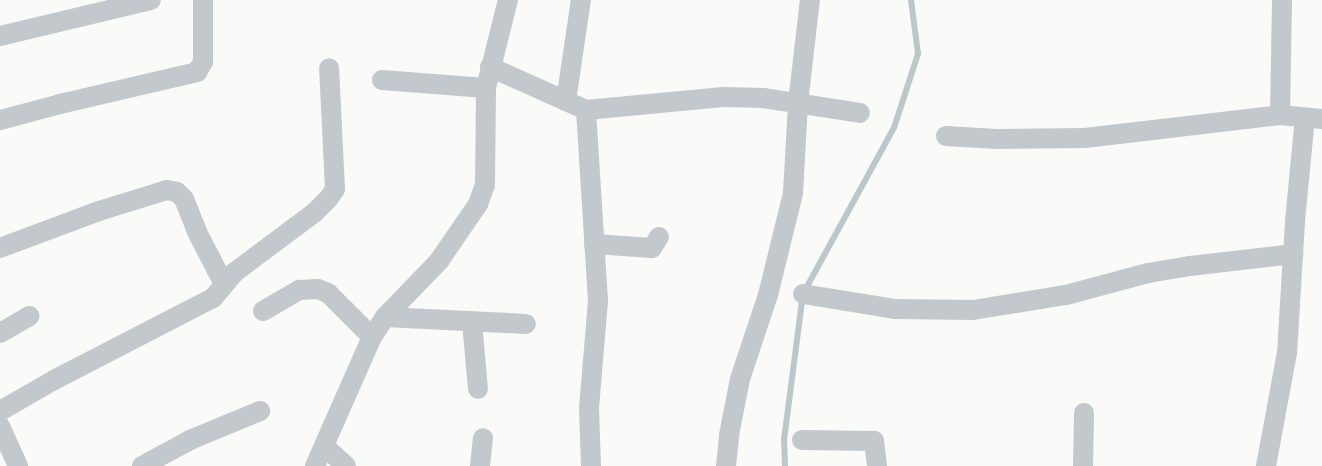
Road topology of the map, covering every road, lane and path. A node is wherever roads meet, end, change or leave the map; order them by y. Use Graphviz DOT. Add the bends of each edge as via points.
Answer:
graph roads {
  1 [pos="151,0"];
  2 [pos="203,0"];
  3 [pos="508,0"];
  4 [pos="581,0"];
  5 [pos="810,0"];
  6 [pos="1282,0"];
  7 [pos="0,36"];
  8 [pos="490,67"];
  9 [pos="329,68"];
  10 [pos="382,80"];
  11 [pos="486,88"];
  12 [pos="566,101"];
  13 [pos="798,103"];
  14 [pos="586,110"];
  15 [pos="860,114"];
  16 [pos="1280,115"];
  17 [pos="1314,118"];
  18 [pos="0,120"];
  19 [pos="946,136"];
  20 [pos="659,237"];
  21 [pos="594,244"];
  22 [pos="0,248"];
  23 [pos="1293,254"];
  24 [pos="224,284"];
  25 [pos="803,294"];
  26 [pos="263,311"];
  27 [pos="30,316"];
  28 [pos="385,317"];
  29 [pos="472,322"];
  30 [pos="526,324"];
  31 [pos="0,333"];
  32 [pos="372,337"];
  33 [pos="478,389"];
  34 [pos="0,411"];
  35 [pos="260,411"];
  36 [pos="1084,413"];
  37 [pos="0,426"];
  38 [pos="484,438"];
  39 [pos="802,440"];
  40 [pos="325,447"];
  41 [pos="18,466"];
  42 [pos="142,466"];
  43 [pos="315,466"];
  44 [pos="346,466"];
  45 [pos="480,466"];
  46 [pos="591,466"];
  47 [pos="726,466"];
  48 [pos="877,466"];
  49 [pos="1083,466"];
  50 [pos="1266,466"];
  1 -- 7 [label="street"];
  2 -- 18 [label="street" via="203,62 197,72"];
  3 -- 8 [label="street"];
  4 -- 12 [label="street"];
  5 -- 13 [label="street"];
  6 -- 16 [label="street"];
  8 -- 11 [label="street"];
  8 -- 12 [label="street"];
  9 -- 24 [label="street" via="335,189 314,213 235,272"];
  10 -- 11 [label="street"];
  11 -- 28 [label="street" via="485,185 478,204 438,261"];
  12 -- 14 [label="street"];
  13 -- 14 [label="street" via="722,97"];
  13 -- 15 [label="street"];
  13 -- 47 [label="street" via="793,193 768,295 740,379"];
  14 -- 21 [label="street"];
  16 -- 17 [label="street"];
  16 -- 19 [label="street" via="1085,138 1024,140"];
  17 -- 23 [label="street"];
  20 -- 21 [label="street" via="652,248"];
  21 -- 46 [label="street" via="598,301 588,408"];
  22 -- 24 [label="street" via="167,190 177,192 184,199"];
  23 -- 25 [label="street" via="1148,273 1066,295 973,310 896,309"];
  23 -- 50 [label="street" via="1287,353"];
  24 -- 34 [label="street" via="213,298"];
  26 -- 32 [label="street" via="299,290 318,289 328,293"];
  27 -- 31 [label="street"];
  28 -- 29 [label="street"];
  28 -- 32 [label="street"];
  29 -- 30 [label="street"];
  29 -- 33 [label="street"];
  32 -- 40 [label="street"];
  35 -- 42 [label="street" via="190,440"];
  36 -- 49 [label="street"];
  37 -- 41 [label="street"];
  38 -- 45 [label="street"];
  39 -- 48 [label="street" via="874,441"];
  40 -- 43 [label="street"];
  40 -- 44 [label="street"];
}
